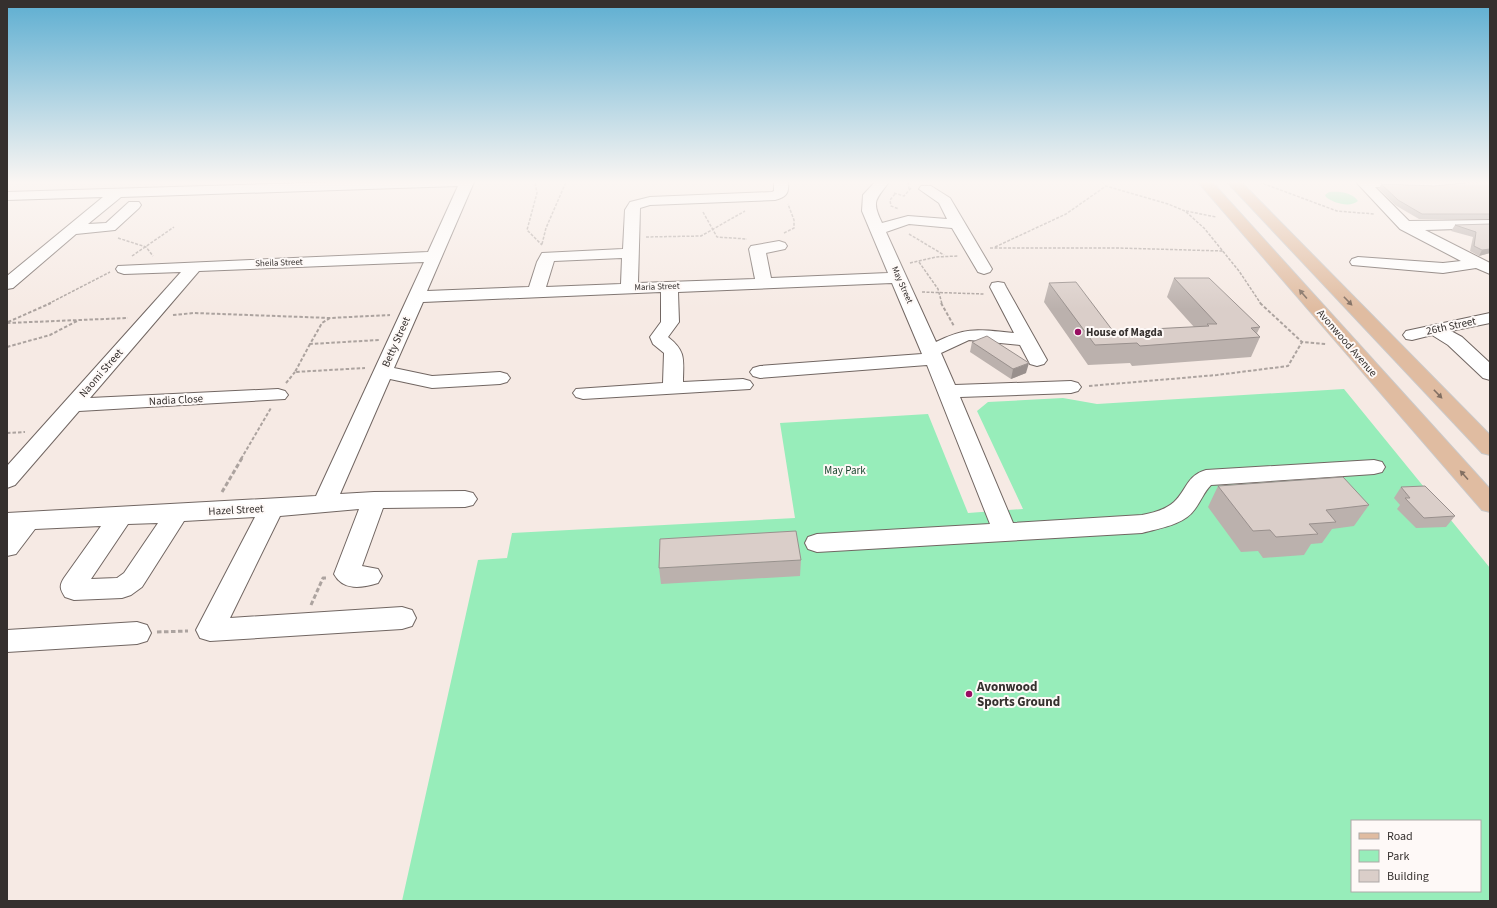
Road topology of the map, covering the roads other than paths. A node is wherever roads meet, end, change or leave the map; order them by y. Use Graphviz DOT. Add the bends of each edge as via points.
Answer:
graph roads {
  1 [pos="78,224"];
  2 [pos="113,224"];
  3 [pos="448,224"];
  4 [pos="631,224"];
  5 [pos="875,224"];
  6 [pos="895,224"];
  7 [pos="957,224"];
  8 [pos="1243,224"];
  9 [pos="1275,224"];
  10 [pos="1474,224"];
  11 [pos="1405,226"];
  12 [pos="72,230"];
  13 [pos="878,230"];
  14 [pos="630,245"];
  15 [pos="778,246"];
  16 [pos="434,257"];
  17 [pos="980,262"];
  18 [pos="1358,262"];
  19 [pos="123,265"];
  20 [pos="196,266"];
  21 [pos="1485,266"];
  22 [pos="898,278"];
  23 [pos="764,283"];
  24 [pos="7,284"];
  25 [pos="670,287"];
  26 [pos="998,287"];
  27 [pos="629,289"];
  28 [pos="536,292"];
  29 [pos="416,297"];
  30 [pos="1490,318"];
  31 [pos="1434,329"];
  32 [pos="1412,335"];
  33 [pos="1027,340"];
  34 [pos="933,355"];
  35 [pos="1037,360"];
  36 [pos="384,370"];
  37 [pos="760,372"];
  38 [pos="1490,374"];
  39 [pos="500,378"];
  40 [pos="743,385"];
  41 [pos="1071,387"];
  42 [pos="673,389"];
  43 [pos="948,391"];
  44 [pos="583,393"];
  45 [pos="278,395"];
  46 [pos="73,405"];
  47 [pos="1490,448"];
  48 [pos="1374,467"];
  49 [pos="7,480"];
  50 [pos="465,499"];
  51 [pos="374,500"];
  52 [pos="325,503"];
  53 [pos="1490,504"];
  54 [pos="272,508"];
  55 [pos="177,513"];
  56 [pos="121,516"];
  57 [pos="18,521"];
  58 [pos="1005,532"];
  59 [pos="817,543"];
  60 [pos="7,547"];
  61 [pos="358,575"];
  62 [pos="402,618"];
  63 [pos="137,633"];
  64 [pos="7,641"];
  1 -- 12 [label="street"];
  2 -- 12 [label="street" via="110,227"];
  3 -- 16 [label="street, Betty Street"];
  4 -- 14 [label="street"];
  5 -- 13 [label="street, May Street"];
  6 -- 13 [label="street"];
  7 -- 17 [label="street"];
  53 -- 8 [label="main road, Avonwood Avenue, one-way"];
  9 -- 47 [label="main road, one-way"];
  10 -- 11 [label="street"];
  11 -- 21 [label="street"];
  12 -- 24 [label="street"];
  13 -- 22 [label="street, May Street"];
  14 -- 27 [label="street"];
  14 -- 28 [label="street" via="548,256"];
  15 -- 23 [label="street" via="759,247 757,250"];
  16 -- 20 [label="street, Sheila Street"];
  16 -- 29 [label="street, Betty Street"];
  18 -- 21 [label="street" via="1443,268"];
  19 -- 20 [label="street, Sheila Street"];
  20 -- 46 [label="street, Naomi Street"];
  22 -- 23 [label="street, Maria Street"];
  22 -- 34 [label="street, May Street"];
  23 -- 25 [label="street, Maria Street"];
  25 -- 27 [label="street, Maria Street"];
  25 -- 42 [label="street" via="670,322 659,337 674,353"];
  26 -- 33 [label="street"];
  27 -- 28 [label="street, Maria Street"];
  28 -- 29 [label="street, Maria Street"];
  29 -- 36 [label="street, Betty Street"];
  30 -- 31 [label="street, 26th Street"];
  31 -- 32 [label="street, 26th Street"];
  31 -- 38 [label="street" via="1455,341"];
  33 -- 34 [label="street" via="969,335 960,337"];
  33 -- 35 [label="street"];
  34 -- 37 [label="street"];
  34 -- 43 [label="street, May Street"];
  36 -- 39 [label="street" via="432,382"];
  36 -- 52 [label="street, Betty Street"];
  40 -- 42 [label="street"];
  41 -- 43 [label="street"];
  42 -- 44 [label="street"];
  43 -- 58 [label="street, May Street"];
  45 -- 46 [label="street, Nadia Close"];
  46 -- 49 [label="street, Naomi Street"];
  48 -- 58 [label="street" via="1206,478 1197,485 1179,512 1156,521"];
  50 -- 51 [label="street, Hazel Street"];
  51 -- 52 [label="street, Hazel Street"];
  51 -- 61 [label="street"];
  52 -- 54 [label="street, Hazel Street"];
  54 -- 55 [label="street, Hazel Street"];
  54 -- 62 [label="street" via="210,630"];
  55 -- 56 [label="street, Hazel Street"];
  55 -- 56 [label="street" via="128,585 122,588 74,590 73,584"];
  56 -- 57 [label="street, Hazel Street"];
  57 -- 60 [label="street"];
  58 -- 59 [label="street"];
  63 -- 64 [label="street"];
}
